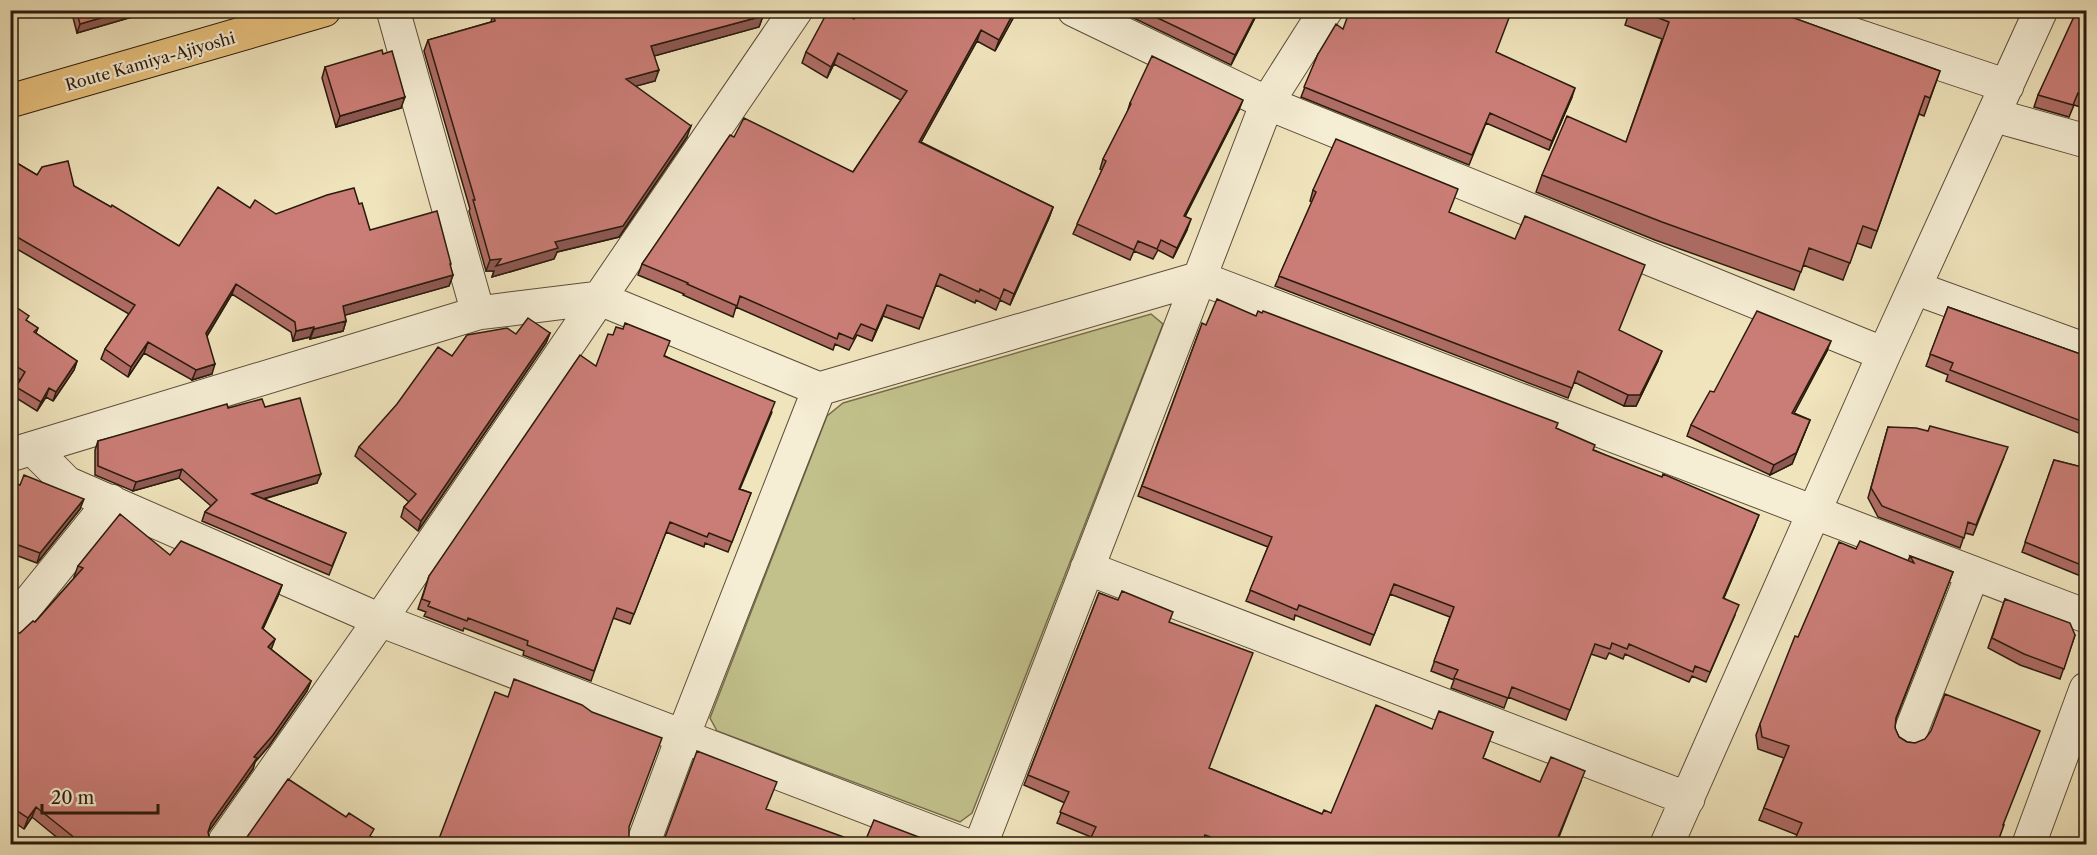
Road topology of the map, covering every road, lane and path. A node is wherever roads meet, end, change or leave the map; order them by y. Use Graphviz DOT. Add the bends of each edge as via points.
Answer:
graph roads {
  1 [pos="324,10"];
  2 [pos="393,10"];
  3 [pos="796,10"];
  4 [pos="1074,10"];
  5 [pos="1326,10"];
  6 [pos="1780,10"];
  7 [pos="2041,10"];
  8 [pos="2007,86"];
  9 [pos="10,101"];
  10 [pos="1267,103"];
  11 [pos="1993,115"];
  12 [pos="2086,141"];
  13 [pos="1200,278"];
  14 [pos="1915,288"];
  15 [pos="598,298"];
  16 [pos="478,313"];
  17 [pos="2086,350"];
  18 [pos="1884,354"];
  19 [pos="819,389"];
  20 [pos="22,452"];
  21 [pos="111,501"];
  22 [pos="1814,513"];
  23 [pos="1087,568"];
  24 [pos="1974,573"];
  25 [pos="2086,616"];
  26 [pos="380,620"];
  27 [pos="10,626"];
  28 [pos="2086,689"];
  29 [pos="683,736"];
  30 [pos="1909,736"];
  31 [pos="1688,799"];
  32 [pos="223,844"];
  33 [pos="643,844"];
  34 [pos="963,844"];
  35 [pos="981,844"];
  36 [pos="1667,844"];
  37 [pos="2029,844"];
  1 -- 9 [label="main road, Route Kamiya-Ajiyoshi"];
  2 -- 16 [label="street"];
  3 -- 15 [label="street"];
  4 -- 10 [label="street"];
  5 -- 10 [label="street"];
  6 -- 8 [label="street"];
  7 -- 8 [label="street"];
  8 -- 11 [label="street"];
  10 -- 13 [label="street"];
  10 -- 18 [label="street"];
  11 -- 12 [label="street"];
  11 -- 14 [label="street"];
  13 -- 19 [label="street"];
  13 -- 22 [label="street"];
  13 -- 23 [label="street"];
  14 -- 17 [label="street"];
  14 -- 18 [label="street"];
  15 -- 16 [label="street"];
  15 -- 19 [label="street"];
  15 -- 26 [label="street"];
  16 -- 20 [label="street"];
  18 -- 22 [label="street"];
  19 -- 29 [label="street"];
  20 -- 21 [label="street" via="67,483"];
  21 -- 26 [label="street"];
  21 -- 27 [label="street"];
  22 -- 24 [label="street"];
  22 -- 31 [label="street"];
  23 -- 31 [label="street"];
  23 -- 35 [label="street"];
  24 -- 25 [label="street"];
  24 -- 30 [label="street"];
  26 -- 29 [label="street"];
  26 -- 32 [label="street"];
  28 -- 37 [label="street"];
  29 -- 33 [label="street"];
  29 -- 34 [label="street"];
  31 -- 36 [label="street"];
}
